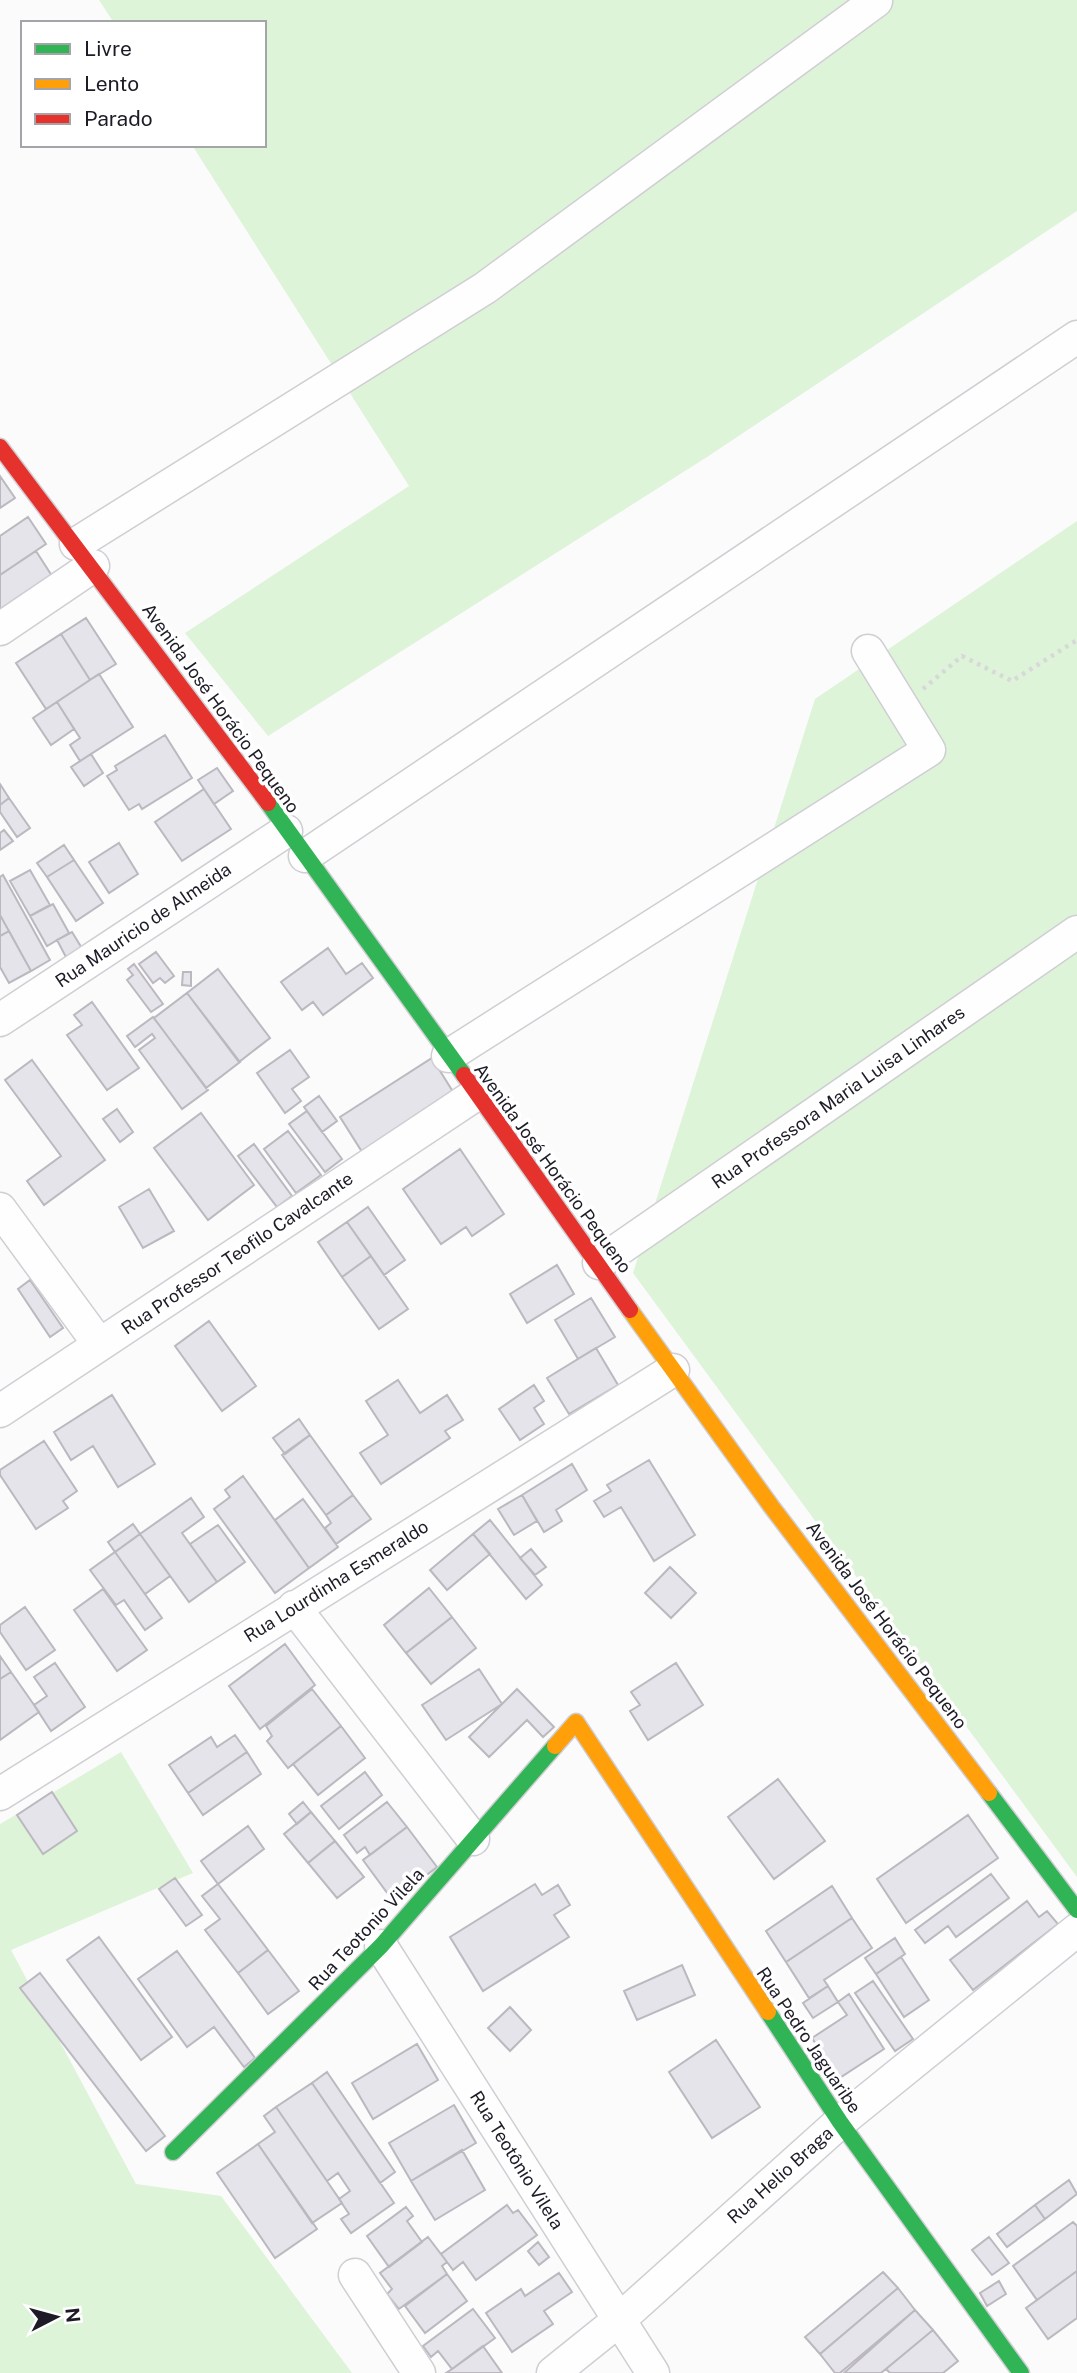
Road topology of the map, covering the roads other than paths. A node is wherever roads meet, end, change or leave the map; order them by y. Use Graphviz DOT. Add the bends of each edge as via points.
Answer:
graph roads {
  1 [pos="876,1"];
  2 [pos="1077,337"];
  3 [pos="0,447"];
  4 [pos="85,555"];
  5 [pos="0,629"];
  6 [pos="868,651"];
  7 [pos="286,831"];
  8 [pos="305,856"];
  9 [pos="1077,932"];
  10 [pos="0,1020"];
  11 [pos="448,1056"];
  12 [pos="475,1095"];
  13 [pos="0,1209"];
  14 [pos="598,1263"];
  15 [pos="99,1344"];
  16 [pos="673,1370"];
  17 [pos="0,1411"];
  18 [pos="294,1607"];
  19 [pos="576,1722"];
  20 [pos="0,1794"];
  21 [pos="473,1839"];
  22 [pos="1077,1910"];
  23 [pos="1077,1930"];
  24 [pos="381,1947"];
  25 [pos="840,2122"];
  26 [pos="173,2152"];
  27 [pos="355,2275"];
  28 [pos="619,2320"];
  29 [pos="419,2373"];
  30 [pos="553,2373"];
  31 [pos="653,2373"];
  32 [pos="1021,2373"];
  1 -- 4 [label="street" via="485,288"];
  2 -- 8 [label="street"];
  3 -- 4 [label="street, Avenida José Horácio Pequeno"];
  4 -- 5 [label="street"];
  4 -- 7 [label="street, Avenida José Horácio Pequeno"];
  6 -- 11 [label="street" via="929,750"];
  7 -- 8 [label="street, Avenida José Horácio Pequeno"];
  7 -- 10 [label="street, Rua Mauricio de Almeida"];
  8 -- 11 [label="street, Avenida José Horácio Pequeno"];
  9 -- 14 [label="street, Rua Professora Maria Luisa Linhares"];
  11 -- 12 [label="street, Avenida José Horácio Pequeno"];
  12 -- 14 [label="street, Avenida José Horácio Pequeno"];
  12 -- 15 [label="street, Rua Professor Teofilo Cavalcante"];
  13 -- 15 [label="street"];
  14 -- 16 [label="street, Avenida José Horácio Pequeno"];
  15 -- 17 [label="street, Rua Professor Teofilo Cavalcante"];
  16 -- 18 [label="street, Rua Lourdinha Esmeraldo"];
  16 -- 22 [label="street, Avenida José Horácio Pequeno"];
  18 -- 20 [label="street, Rua Lourdinha Esmeraldo"];
  18 -- 21 [label="street"];
  19 -- 21 [label="street, Rua Teotonio Vilela"];
  19 -- 25 [label="street, Rua Pedro Jaguaribe"];
  21 -- 24 [label="street, Rua Teotonio Vilela"];
  23 -- 25 [label="street, Rua Helio Braga"];
  24 -- 26 [label="street, Rua Teotonio Vilela"];
  24 -- 28 [label="street, Rua Teotônio Vilela"];
  25 -- 28 [label="street, Rua Helio Braga"];
  25 -- 32 [label="street, Rua Pedro Jaguaribe"];
  27 -- 29 [label="street"];
  28 -- 30 [label="street, Rua Helio Braga"];
  28 -- 31 [label="street, Rua Teotônio Vilela"];
}
